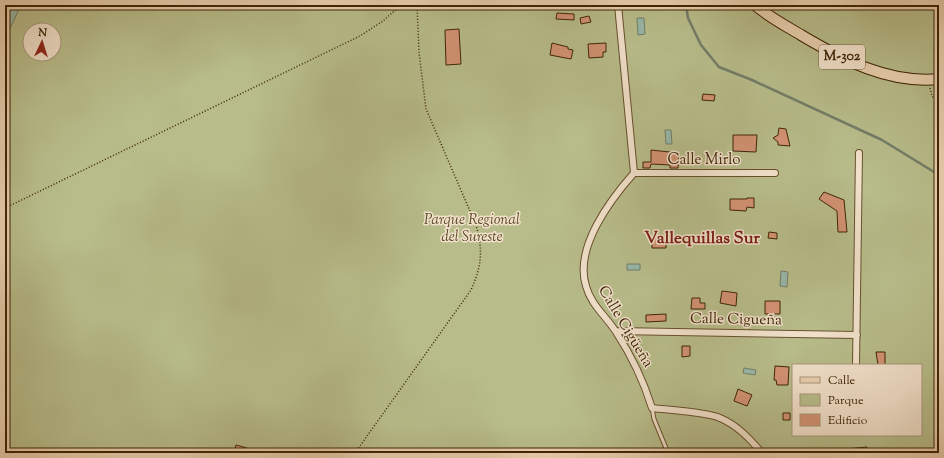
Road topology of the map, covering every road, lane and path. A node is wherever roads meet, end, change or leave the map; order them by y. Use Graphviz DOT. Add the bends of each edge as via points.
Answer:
graph roads {
  1 [pos="401,5"];
  2 [pos="417,5"];
  3 [pos="618,5"];
  4 [pos="755,5"];
  5 [pos="939,79"];
  6 [pos="928,80"];
  7 [pos="939,104"];
  8 [pos="859,153"];
  9 [pos="634,173"];
  10 [pos="775,173"];
  11 [pos="5,208"];
  12 [pos="616,331"];
  13 [pos="857,335"];
  14 [pos="856,364"];
  15 [pos="652,408"];
  16 [pos="355,453"];
  17 [pos="668,453"];
  18 [pos="762,453"];
  1 -- 11 [label="path" via="383,22 360,36"];
  2 -- 16 [label="path" via="419,52 426,109 476,225 481,243 481,258 471,290"];
  3 -- 9 [label="street"];
  4 -- 6 [label="main road, M-302" via="846,60 896,77"];
  5 -- 6 [label="main road, M-302"];
  6 -- 7 [label="path" via="932,96"];
  8 -- 13 [label="street"];
  9 -- 10 [label="street, Calle Mirlo"];
  9 -- 12 [label="street, Calle Cigüeña" via="604,210 584,264 585,286 589,296"];
  12 -- 13 [label="street, Calle Cigueña"];
  12 -- 15 [label="street, Calle Cigüeña" via="636,367"];
  13 -- 14 [label="street"];
  15 -- 17 [label="lane"];
  15 -- 18 [label="street" via="718,417 736,427"];
}
